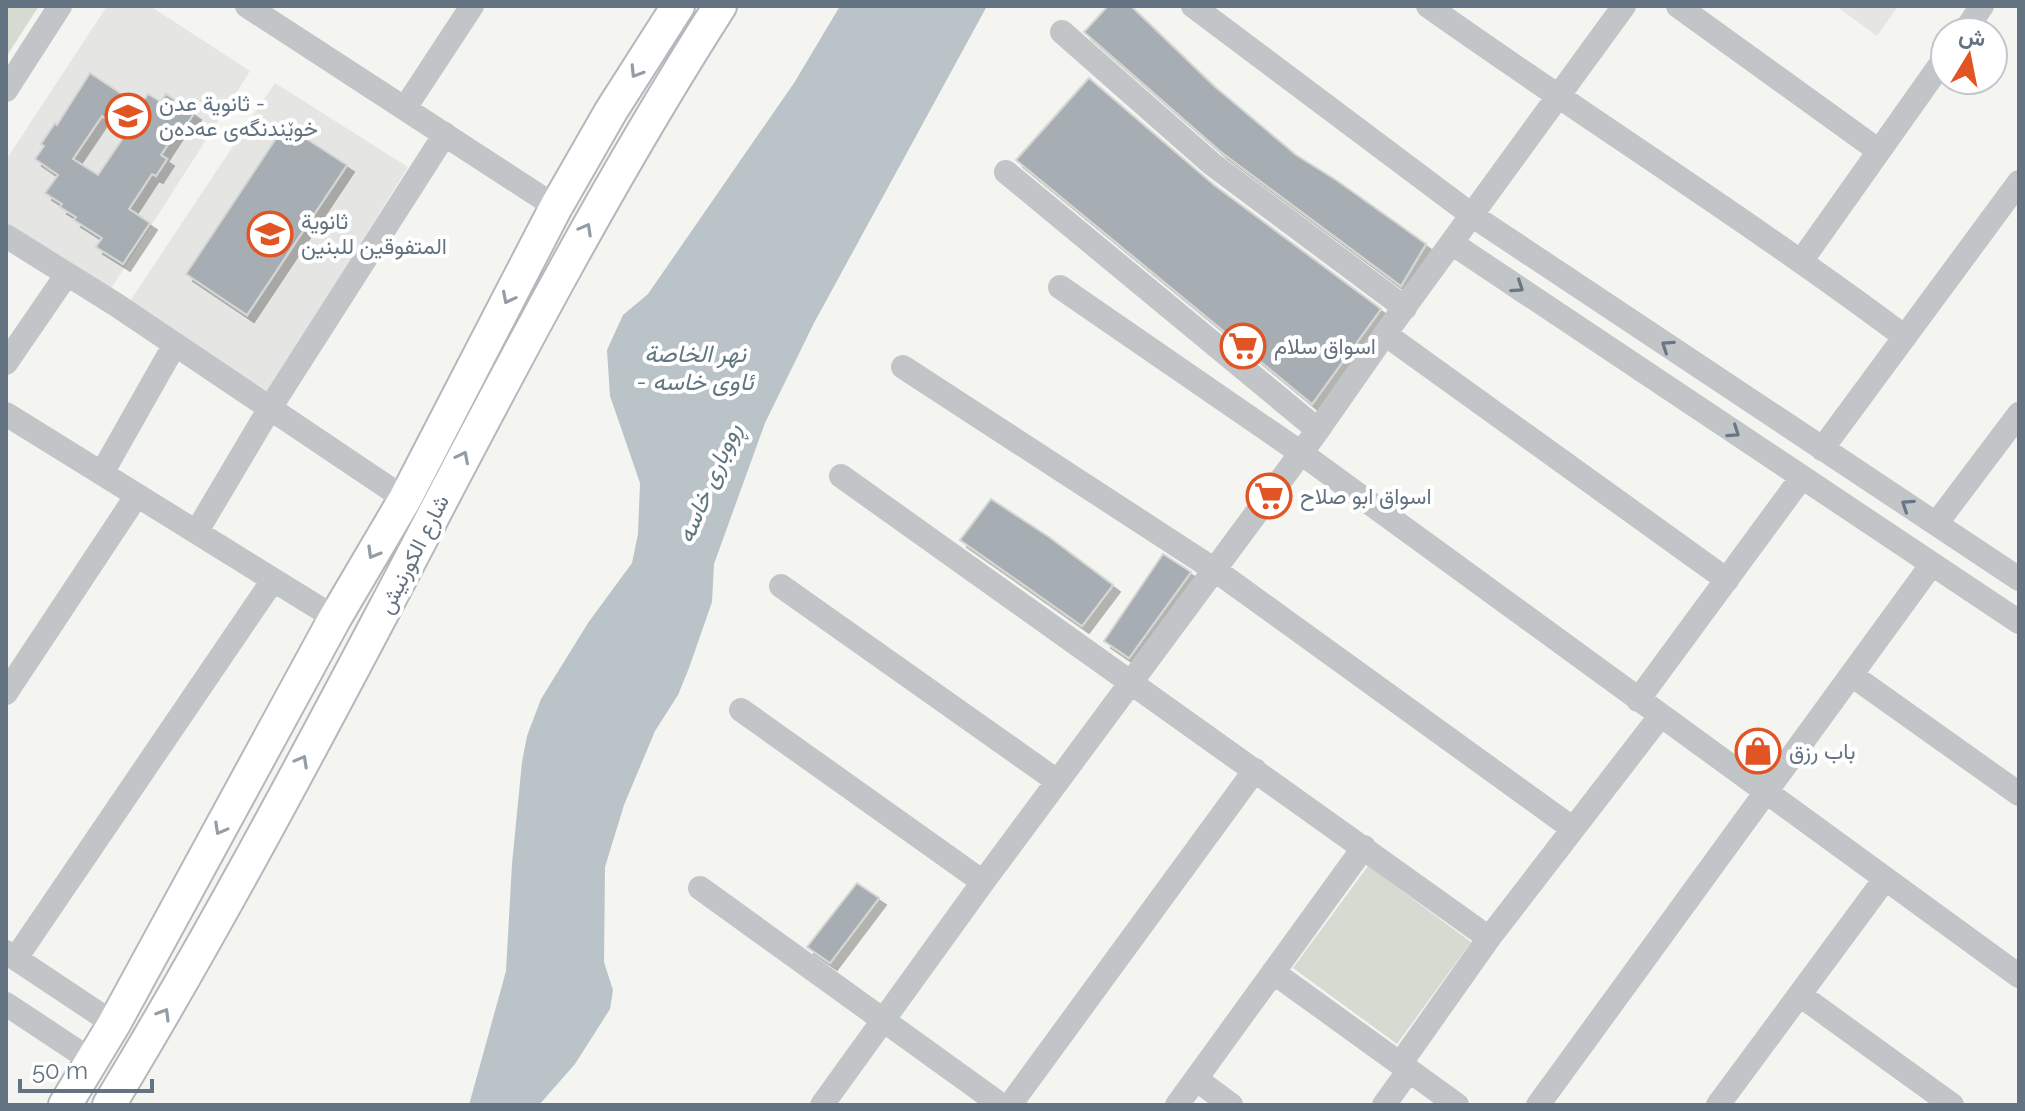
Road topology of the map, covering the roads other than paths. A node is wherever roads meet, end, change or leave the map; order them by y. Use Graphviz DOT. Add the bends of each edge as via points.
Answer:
graph roads {
  1 [pos="60,6"];
  2 [pos="247,6"];
  3 [pos="472,6"];
  4 [pos="678,6"];
  5 [pos="720,6"];
  6 [pos="1193,6"];
  7 [pos="1428,6"];
  8 [pos="1624,6"];
  9 [pos="1678,6"];
  10 [pos="1220,14"];
  11 [pos="1062,32"];
  12 [pos="1929,81"];
  13 [pos="6,90"];
  14 [pos="1558,98"];
  15 [pos="405,108"];
  16 [pos="445,134"];
  17 [pos="1879,151"];
  18 [pos="1006,172"];
  19 [pos="2019,182"];
  20 [pos="556,207"];
  21 [pos="1473,216"];
  22 [pos="6,236"];
  23 [pos="1453,244"];
  24 [pos="1802,260"];
  25 [pos="67,274"];
  26 [pos="1060,287"];
  27 [pos="1405,308"];
  28 [pos="1385,334"];
  29 [pos="1905,337"];
  30 [pos="175,344"];
  31 [pos="6,363"];
  32 [pos="903,367"];
  33 [pos="270,408"];
  34 [pos="6,414"];
  35 [pos="2019,414"];
  36 [pos="1318,430"];
  37 [pos="1822,449"];
  38 [pos="1301,453"];
  39 [pos="102,473"];
  40 [pos="841,476"];
  41 [pos="1802,477"];
  42 [pos="137,495"];
  43 [pos="405,499"];
  44 [pos="1936,524"];
  45 [pos="197,531"];
  46 [pos="1932,564"];
  47 [pos="1215,570"];
  48 [pos="2012,574"];
  49 [pos="273,580"];
  50 [pos="1727,580"];
  51 [pos="781,586"];
  52 [pos="1985,599"];
  53 [pos="335,618"];
  54 [pos="2019,622"];
  55 [pos="1853,676"];
  56 [pos="1132,682"];
  57 [pos="6,693"];
  58 [pos="1638,700"];
  59 [pos="741,710"];
  60 [pos="1661,715"];
  61 [pos="1255,770"];
  62 [pos="1057,781"];
  63 [pos="244,785"];
  64 [pos="2017,788"];
  65 [pos="1767,794"];
  66 [pos="279,803"];
  67 [pos="1572,828"];
  68 [pos="1364,847"];
  69 [pos="1885,879"];
  70 [pos="983,882"];
  71 [pos="700,888"];
  72 [pos="1489,938"];
  73 [pos="11,955"];
  74 [pos="1273,972"];
  75 [pos="2019,976"];
  76 [pos="1800,995"];
  77 [pos="6,1004"];
  78 [pos="882,1021"];
  79 [pos="114,1024"];
  80 [pos="92,1061"];
  81 [pos="1404,1067"];
  82 [pos="1196,1079"];
  83 [pos="1722,1104"];
  84 [pos="65,1105"];
  85 [pos="109,1105"];
  86 [pos="822,1105"];
  87 [pos="1001,1105"];
  88 [pos="1010,1105"];
  89 [pos="1177,1105"];
  90 [pos="1231,1105"];
  91 [pos="1384,1105"];
  92 [pos="1457,1105"];
  93 [pos="1538,1105"];
  94 [pos="1952,1105"];
  1 -- 13 [label="street"];
  2 -- 15 [label="street"];
  3 -- 15 [label="street"];
  4 -- 20 [label="main road, شارع الكورنيش, one-way"];
  66 -- 5 [label="main road, شارع الكورنيش, one-way" via="589,223"];
  6 -- 10 [label="street"];
  7 -- 14 [label="street"];
  8 -- 14 [label="street"];
  9 -- 17 [label="street"];
  10 -- 21 [label="street"];
  11 -- 27 [label="street" via="1224,173"];
  12 -- 17 [label="street"];
  14 -- 21 [label="street"];
  14 -- 24 [label="street"];
  15 -- 16 [label="street"];
  16 -- 20 [label="street"];
  16 -- 33 [label="street"];
  17 -- 24 [label="street"];
  18 -- 36 [label="street"];
  19 -- 29 [label="street"];
  20 -- 43 [label="main road, شارع الكورنيش, one-way"];
  21 -- 23 [label="street"];
  37 -- 21 [label="street, one-way"];
  22 -- 25 [label="street"];
  23 -- 27 [label="street"];
  23 -- 41 [label="street, one-way"];
  24 -- 29 [label="street"];
  25 -- 30 [label="street"];
  25 -- 31 [label="street"];
  26 -- 38 [label="street"];
  27 -- 28 [label="street"];
  28 -- 36 [label="street"];
  28 -- 50 [label="street"];
  29 -- 37 [label="street"];
  30 -- 33 [label="street"];
  30 -- 39 [label="street"];
  32 -- 47 [label="street"];
  33 -- 43 [label="street"];
  33 -- 45 [label="street"];
  34 -- 39 [label="street"];
  35 -- 44 [label="street"];
  36 -- 38 [label="street"];
  44 -- 37 [label="street, one-way"];
  38 -- 47 [label="street"];
  38 -- 58 [label="street"];
  39 -- 42 [label="street"];
  40 -- 56 [label="street"];
  41 -- 46 [label="street"];
  41 -- 50 [label="street"];
  42 -- 45 [label="street"];
  42 -- 57 [label="street"];
  43 -- 53 [label="main road, شارع الكورنيش, one-way"];
  44 -- 48 [label="street"];
  45 -- 49 [label="street"];
  46 -- 52 [label="street"];
  46 -- 55 [label="street"];
  47 -- 56 [label="street"];
  47 -- 67 [label="street"];
  48 -- 52 [label="street"];
  49 -- 53 [label="street"];
  49 -- 73 [label="street"];
  50 -- 58 [label="street"];
  51 -- 62 [label="street"];
  52 -- 54 [label="street"];
  53 -- 63 [label="main road, شارع الكورنيش"];
  55 -- 64 [label="street"];
  55 -- 65 [label="street"];
  56 -- 61 [label="street"];
  56 -- 62 [label="street"];
  58 -- 60 [label="street"];
  59 -- 70 [label="street"];
  60 -- 65 [label="street"];
  60 -- 67 [label="street"];
  61 -- 68 [label="street"];
  61 -- 88 [label="street"];
  62 -- 70 [label="street"];
  63 -- 66 [label="main road"];
  63 -- 79 [label="main road, شارع الكورنيش, one-way"];
  65 -- 69 [label="street"];
  65 -- 93 [label="street"];
  85 -- 66 [label="main road, شارع الكورنيش, one-way"];
  67 -- 72 [label="street"];
  68 -- 72 [label="street"];
  68 -- 74 [label="street"];
  69 -- 75 [label="street"];
  69 -- 76 [label="street"];
  70 -- 78 [label="street"];
  71 -- 78 [label="street"];
  72 -- 81 [label="street"];
  73 -- 79 [label="street"];
  74 -- 81 [label="street"];
  74 -- 82 [label="street"];
  76 -- 83 [label="street"];
  76 -- 94 [label="street"];
  77 -- 80 [label="street"];
  78 -- 86 [label="street"];
  78 -- 87 [label="street"];
  79 -- 80 [label="main road, شارع الكورنيش"];
  80 -- 84 [label="main road, شارع الكورنيش"];
  81 -- 91 [label="street"];
  81 -- 92 [label="street"];
  82 -- 89 [label="street"];
  82 -- 90 [label="street"];
}
